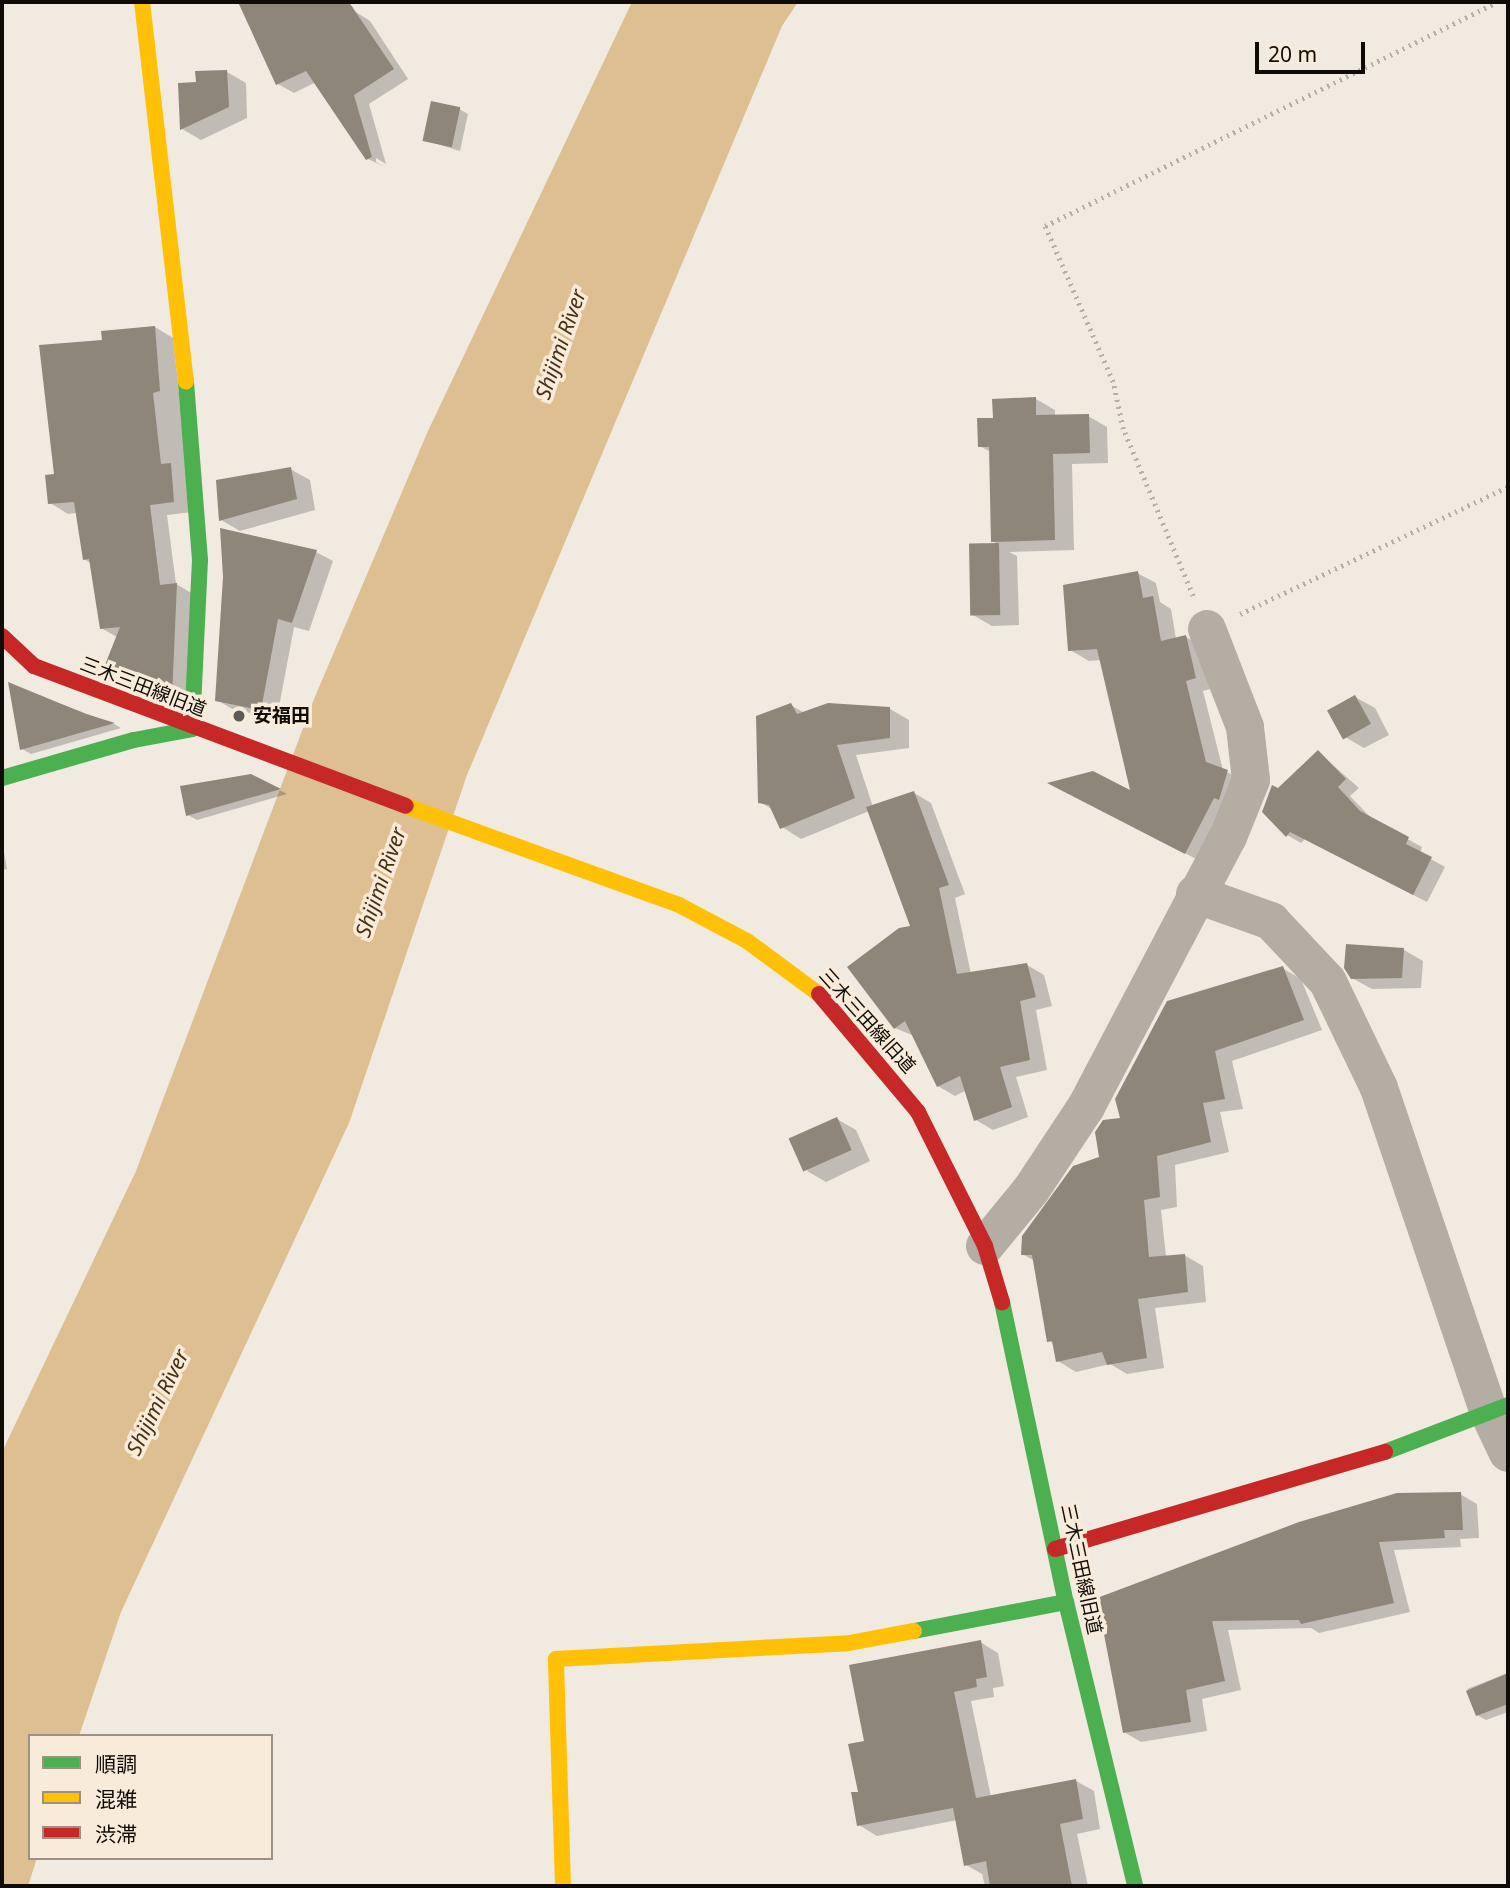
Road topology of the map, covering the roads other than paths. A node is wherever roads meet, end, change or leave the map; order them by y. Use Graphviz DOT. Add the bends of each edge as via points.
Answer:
graph roads {
  1 [pos="142,2"];
  2 [pos="1207,629"];
  3 [pos="2,636"];
  4 [pos="192,729"];
  5 [pos="2,778"];
  6 [pos="1195,894"];
  7 [pos="985,1246"];
  8 [pos="1499,1409"];
  9 [pos="1508,1453"];
  10 [pos="1055,1549"];
  11 [pos="1066,1602"];
  12 [pos="562,1886"];
  13 [pos="1135,1886"];
  1 -- 4 [label="street" via="190,419 199,547"];
  2 -- 6 [label="street" via="1245,727 1251,780 1228,837"];
  3 -- 4 [label="street, 三木三田線旧道" via="34,666"];
  4 -- 5 [label="street" via="134,740"];
  4 -- 7 [label="street, 三木三田線旧道" via="678,905 747,941 813,986 918,1112"];
  6 -- 7 [label="street" via="1086,1107 1031,1190"];
  6 -- 8 [label="street" via="1271,921 1328,982 1379,1088"];
  7 -- 10 [label="street, 三木三田線旧道" via="1002,1301"];
  8 -- 9 [label="street"];
  8 -- 10 [label="street" via="1345,1467"];
  10 -- 11 [label="street, 三木三田線旧道"];
  11 -- 12 [label="street" via="849,1643 556,1659"];
  11 -- 13 [label="street, 三木三田線旧道"];
}
